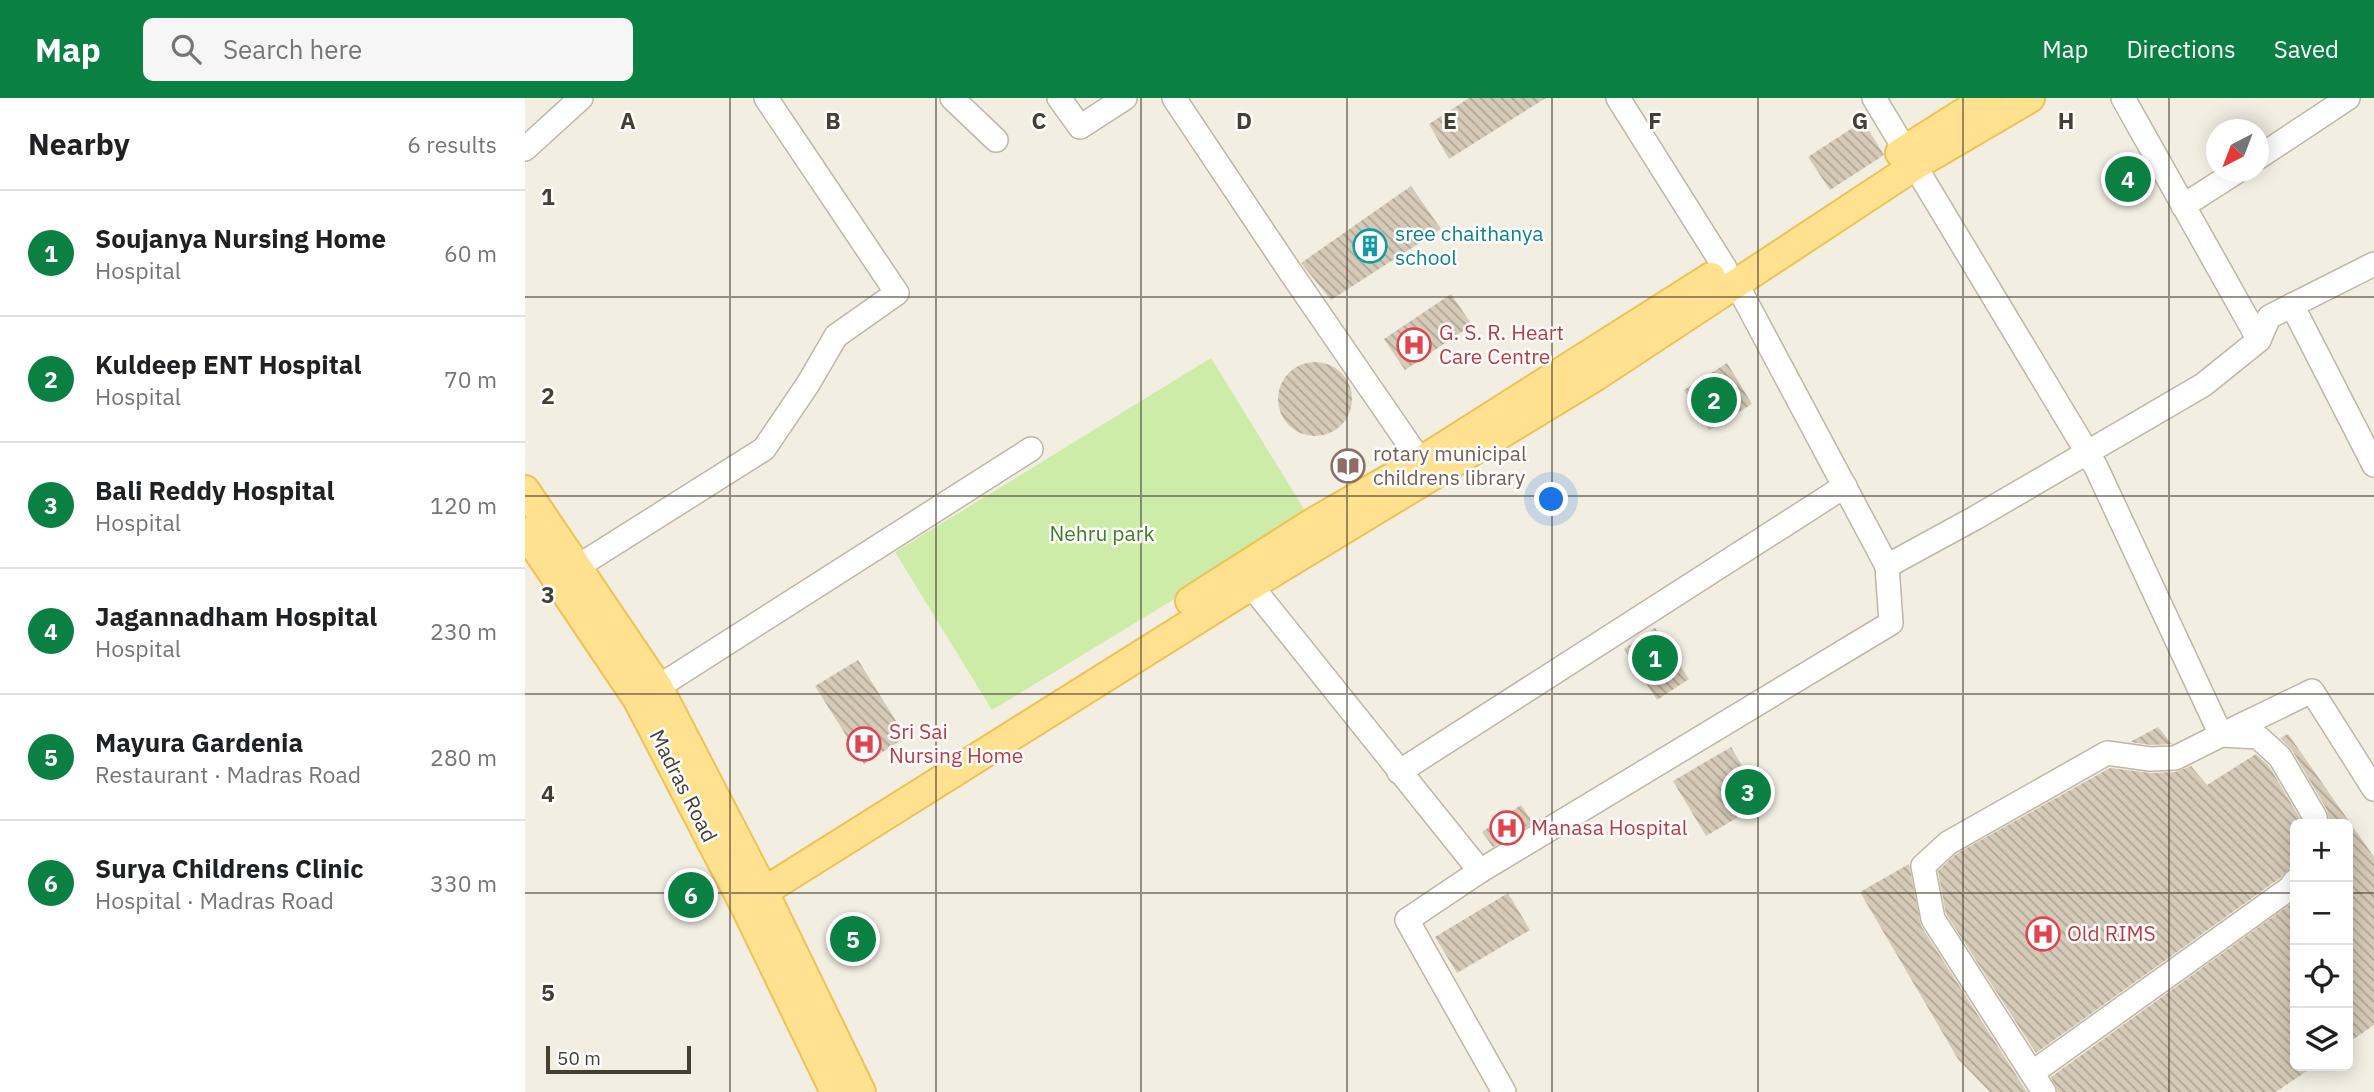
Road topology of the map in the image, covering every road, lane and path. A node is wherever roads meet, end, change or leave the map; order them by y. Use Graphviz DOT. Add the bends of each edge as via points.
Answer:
graph roads {
  1 [pos="581,98"];
  2 [pos="766,98"];
  3 [pos="952,98"];
  4 [pos="1059,98"];
  5 [pos="1125,98"];
  6 [pos="1174,98"];
  7 [pos="1618,98"];
  8 [pos="1874,98"];
  9 [pos="1987,98"];
  10 [pos="2030,98"];
  11 [pos="2123,98"];
  12 [pos="2348,98"];
  13 [pos="996,141"];
  14 [pos="525,149"];
  15 [pos="2269,150"];
  16 [pos="1911,157"];
  17 [pos="2220,182"];
  18 [pos="2183,206"];
  19 [pos="2374,264"];
  20 [pos="1730,276"];
  21 [pos="2292,305"];
  22 [pos="2259,340"];
  23 [pos="1031,449"];
  24 [pos="2087,452"];
  25 [pos="2374,465"];
  26 [pos="1426,469"];
  27 [pos="1845,486"];
  28 [pos="525,490"];
  29 [pos="529,546"];
  30 [pos="1887,566"];
  31 [pos="577,567"];
  32 [pos="1245,578"];
  33 [pos="648,693"];
  34 [pos="2221,735"];
  35 [pos="1399,772"];
  36 [pos="2374,789"];
  37 [pos="2315,819"];
  38 [pos="1480,871"];
  39 [pos="2294,882"];
  40 [pos="750,891"];
  41 [pos="2038,1082"];
  42 [pos="835,1092"];
  43 [pos="861,1092"];
  44 [pos="1504,1092"];
  1 -- 14 [label="street"];
  2 -- 31 [label="street" via="897,293 836,336 764,449"];
  3 -- 13 [label="street"];
  4 -- 5 [label="street" via="1080,127"];
  6 -- 26 [label="street"];
  7 -- 20 [label="street"];
  8 -- 16 [label="street"];
  9 -- 16 [label="main road"];
  10 -- 16 [label="main road"];
  11 -- 18 [label="street"];
  12 -- 15 [label="street"];
  16 -- 20 [label="main road"];
  16 -- 24 [label="street"];
  17 -- 18 [label="street"];
  18 -- 22 [label="street"];
  19 -- 21 [label="street"];
  20 -- 26 [label="main road"];
  20 -- 27 [label="street"];
  21 -- 22 [label="street" via="2269,317"];
  21 -- 25 [label="street"];
  22 -- 24 [label="street" via="2203,385"];
  23 -- 33 [label="street"];
  24 -- 30 [label="street"];
  24 -- 34 [label="street"];
  26 -- 32 [label="main road" via="1314,522"];
  27 -- 30 [label="street"];
  27 -- 35 [label="street"];
  28 -- 31 [label="main road"];
  29 -- 33 [label="main road, Madras Road"];
  30 -- 38 [label="street" via="1891,623"];
  31 -- 33 [label="main road"];
  32 -- 35 [label="street"];
  32 -- 40 [label="main road"];
  33 -- 40 [label="main road, Madras Road"];
  34 -- 36 [label="street" via="2312,691"];
  34 -- 37 [label="street" via="2258,737 2280,757"];
  34 -- 41 [label="street" via="2175,758 2107,752 1948,843 1923,866 1933,919"];
  35 -- 38 [label="street"];
  38 -- 44 [label="street" via="1407,920"];
  39 -- 41 [label="street"];
  40 -- 42 [label="main road, Madras Road"];
  40 -- 43 [label="main road"];
}
